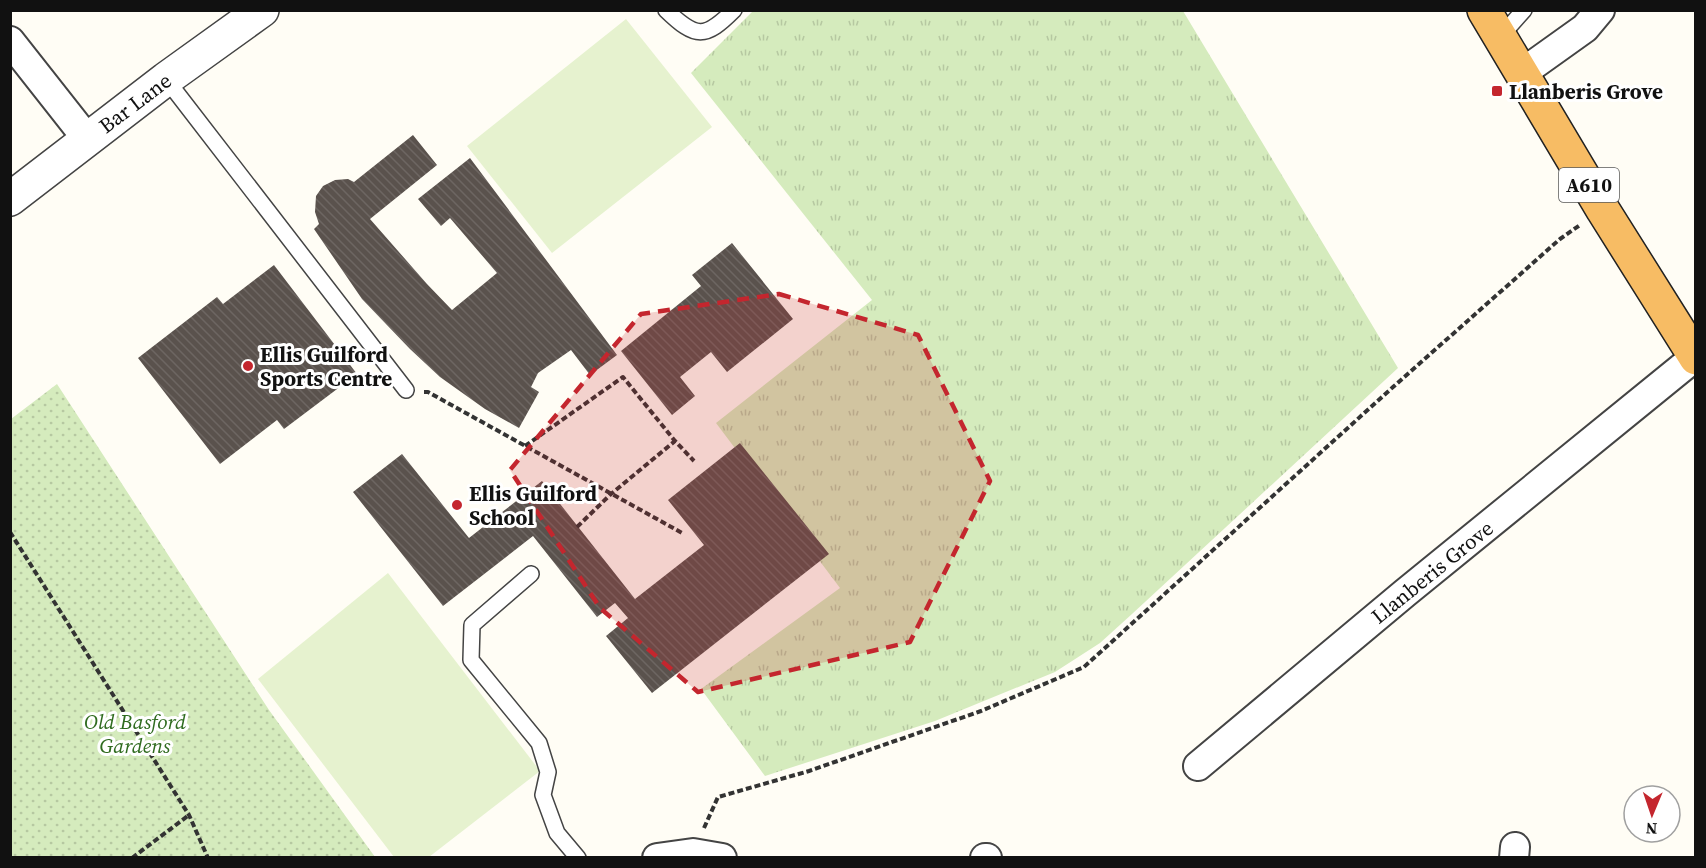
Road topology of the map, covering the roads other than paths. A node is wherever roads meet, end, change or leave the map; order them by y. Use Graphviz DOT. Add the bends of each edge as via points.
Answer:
graph roads {
  1 [pos="262,10"];
  2 [pos="666,10"];
  3 [pos="734,10"];
  4 [pos="1524,10"];
  5 [pos="1600,10"];
  6 [pos="1492,24"];
  7 [pos="10,41"];
  8 [pos="1522,73"];
  9 [pos="166,79"];
  10 [pos="88,140"];
  11 [pos="10,199"];
  12 [pos="1695,358"];
  13 [pos="406,390"];
  14 [pos="531,574"];
  15 [pos="1198,766"];
  16 [pos="578,858"];
  17 [pos="657,858"];
  18 [pos="722,858"];
  1 -- 9 [label="street, Bar Lane"];
  2 -- 3 [label="lane" via="682,26 697,33 719,25"];
  4 -- 6 [label="lane"];
  5 -- 8 [label="street" via="1586,28"];
  6 -- 8 [label="highway, A610"];
  7 -- 10 [label="street"];
  8 -- 12 [label="highway, A610"];
  9 -- 10 [label="street, Bar Lane"];
  9 -- 13 [label="lane"];
  10 -- 11 [label="street, Bar Lane"];
  12 -- 15 [label="street, Llanberis Grove"];
  14 -- 16 [label="lane" via="472,626 471,660 539,744 548,772 543,795 557,833"];
  17 -- 18 [label="street" via="693,853"];
}
